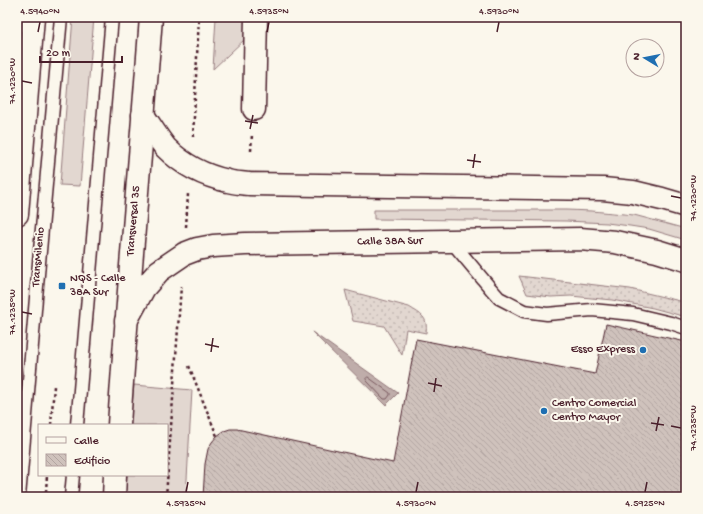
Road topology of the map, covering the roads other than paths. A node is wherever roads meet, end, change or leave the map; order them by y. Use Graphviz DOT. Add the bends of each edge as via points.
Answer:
graph roads {
  1 [pos="33,17"];
  2 [pos="61,17"];
  3 [pos="112,17"];
  4 [pos="151,17"];
  5 [pos="256,17"];
  6 [pos="254,109"];
  7 [pos="143,115"];
  8 [pos="20,155"];
  9 [pos="686,206"];
  10 [pos="17,214"];
  11 [pos="450,241"];
  12 [pos="686,260"];
  13 [pos="126,320"];
  14 [pos="686,328"];
  15 [pos="77,424"];
  16 [pos="119,424"];
  17 [pos="73,476"];
  18 [pos="115,476"];
  19 [pos="19,497"];
  20 [pos="71,497"];
  21 [pos="114,497"];
  1 -- 8 [label="main road"];
  2 -- 19 [label="lane, TransMilenio"];
  3 -- 15 [label="lane"];
  4 -- 7 [label="main road, Transversal 35"];
  5 -- 6 [label="main road"];
  7 -- 9 [label="main road" via="165,147 178,158 202,173 228,181 249,184 603,189 633,192"];
  7 -- 13 [label="main road, Transversal 35"];
  8 -- 10 [label="main road"];
  11 -- 12 [label="main road, Calle 38A Sur" via="580,239 615,242"];
  11 -- 13 [label="main road, Calle 38A Sur" via="245,244 197,249 159,270 144,288"];
  11 -- 14 [label="lane" via="499,298 524,310 547,314 592,310 633,314"];
  13 -- 16 [label="main road, Transversal 35"];
  17 -- 20 [label="lane"];
  18 -- 21 [label="main road"];
}
